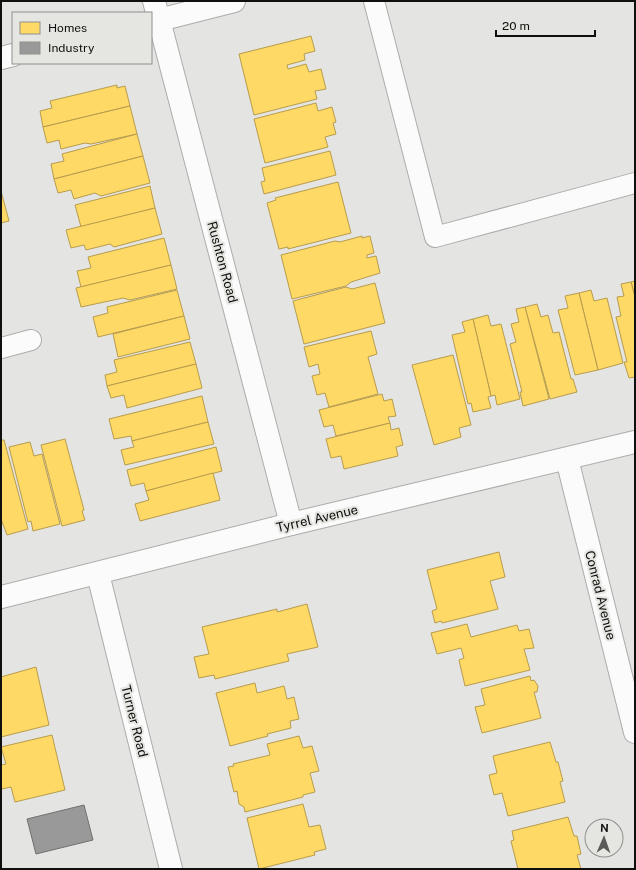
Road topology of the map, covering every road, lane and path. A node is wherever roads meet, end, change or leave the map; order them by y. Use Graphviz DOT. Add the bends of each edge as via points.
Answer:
graph roads {
  1 [pos="234,1"];
  2 [pos="374,1"];
  3 [pos="155,14"];
  4 [pos="12,55"];
  5 [pos="1,58"];
  6 [pos="635,183"];
  7 [pos="31,340"];
  8 [pos="1,348"];
  9 [pos="635,442"];
  10 [pos="567,459"];
  11 [pos="291,524"];
  12 [pos="98,574"];
  13 [pos="1,597"];
  14 [pos="635,732"];
  15 [pos="171,869"];
  1 -- 3 [label="street"];
  2 -- 6 [label="lane" via="435,237"];
  3 -- 11 [label="street, Rushton Road"];
  4 -- 5 [label="street"];
  7 -- 8 [label="lane"];
  9 -- 10 [label="street, Tyrrel Avenue"];
  10 -- 11 [label="street, Tyrrel Avenue"];
  10 -- 14 [label="street, Conrad Avenue"];
  11 -- 12 [label="street, Tyrrel Avenue"];
  12 -- 13 [label="street, Tyrrel Avenue"];
  12 -- 15 [label="street, Turner Road"];
}
